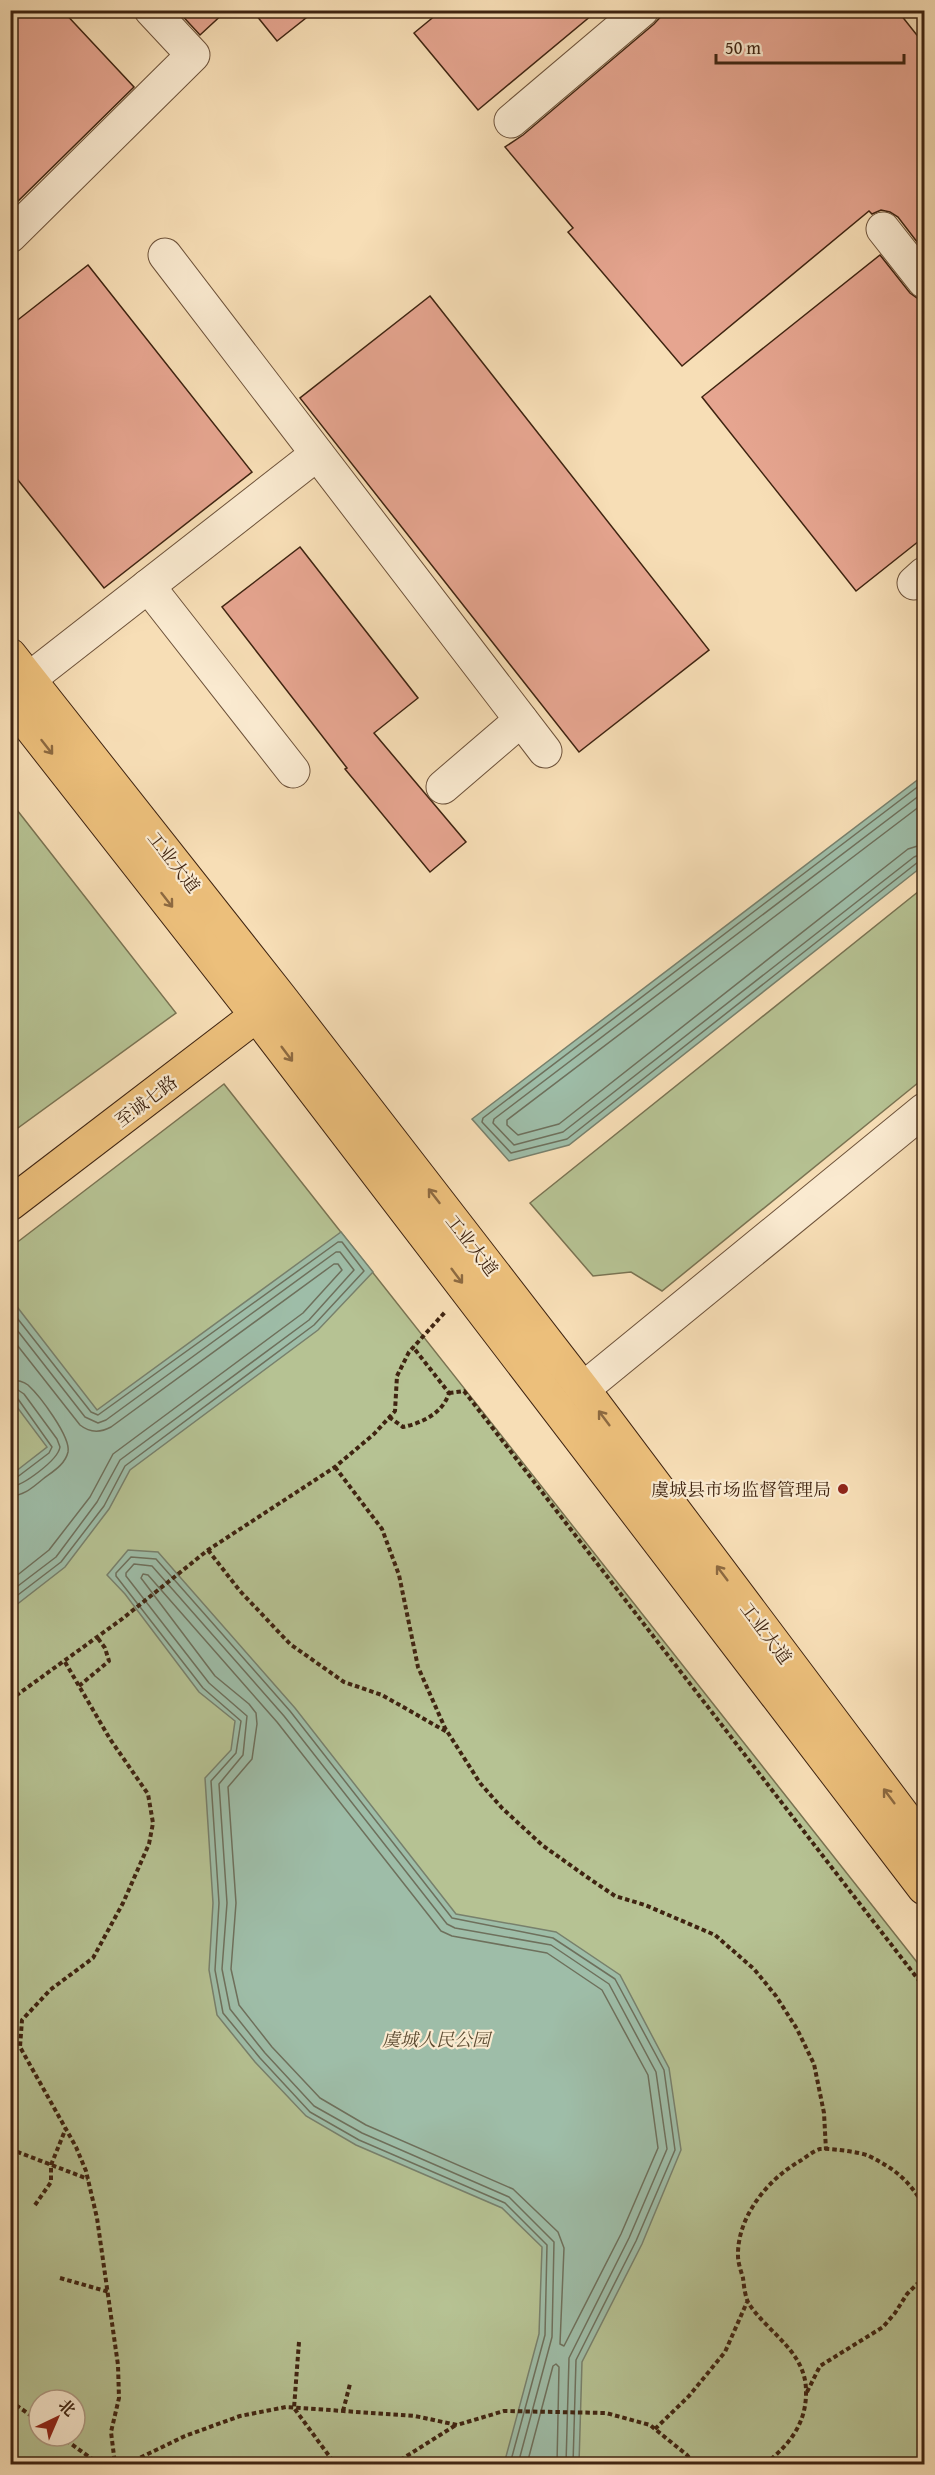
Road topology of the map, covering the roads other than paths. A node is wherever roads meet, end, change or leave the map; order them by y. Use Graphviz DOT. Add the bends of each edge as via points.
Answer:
graph roads {
  1 [pos="152,10"];
  2 [pos="642,10"];
  3 [pos="511,121"];
  4 [pos="883,229"];
  5 [pos="10,236"];
  6 [pos="165,255"];
  7 [pos="924,281"];
  8 [pos="317,454"];
  9 [pos="148,586"];
  10 [pos="15,682"];
  11 [pos="522,720"];
  12 [pos="545,751"];
  13 [pos="293,771"];
  14 [pos="443,787"];
  15 [pos="269,1006"];
  16 [pos="924,1110"];
  17 [pos="10,1204"];
  18 [pos="583,1389"];
  19 [pos="924,1843"];
  20 [pos="924,1888"];
  1 -- 5 [label="street" via="194,55"];
  2 -- 3 [label="street"];
  4 -- 7 [label="street"];
  6 -- 8 [label="street"];
  8 -- 9 [label="street"];
  8 -- 11 [label="street"];
  9 -- 10 [label="street"];
  9 -- 13 [label="street"];
  10 -- 15 [label="main road, 工业大道"];
  11 -- 12 [label="street"];
  11 -- 14 [label="street"];
  15 -- 17 [label="main road, 至诚七路"];
  18 -- 15 [label="main road, 工业大道, one-way"];
  15 -- 20 [label="main road, one-way" via="467,1289"];
  16 -- 18 [label="street"];
  19 -- 18 [label="main road, 工业大道, one-way"];
}
